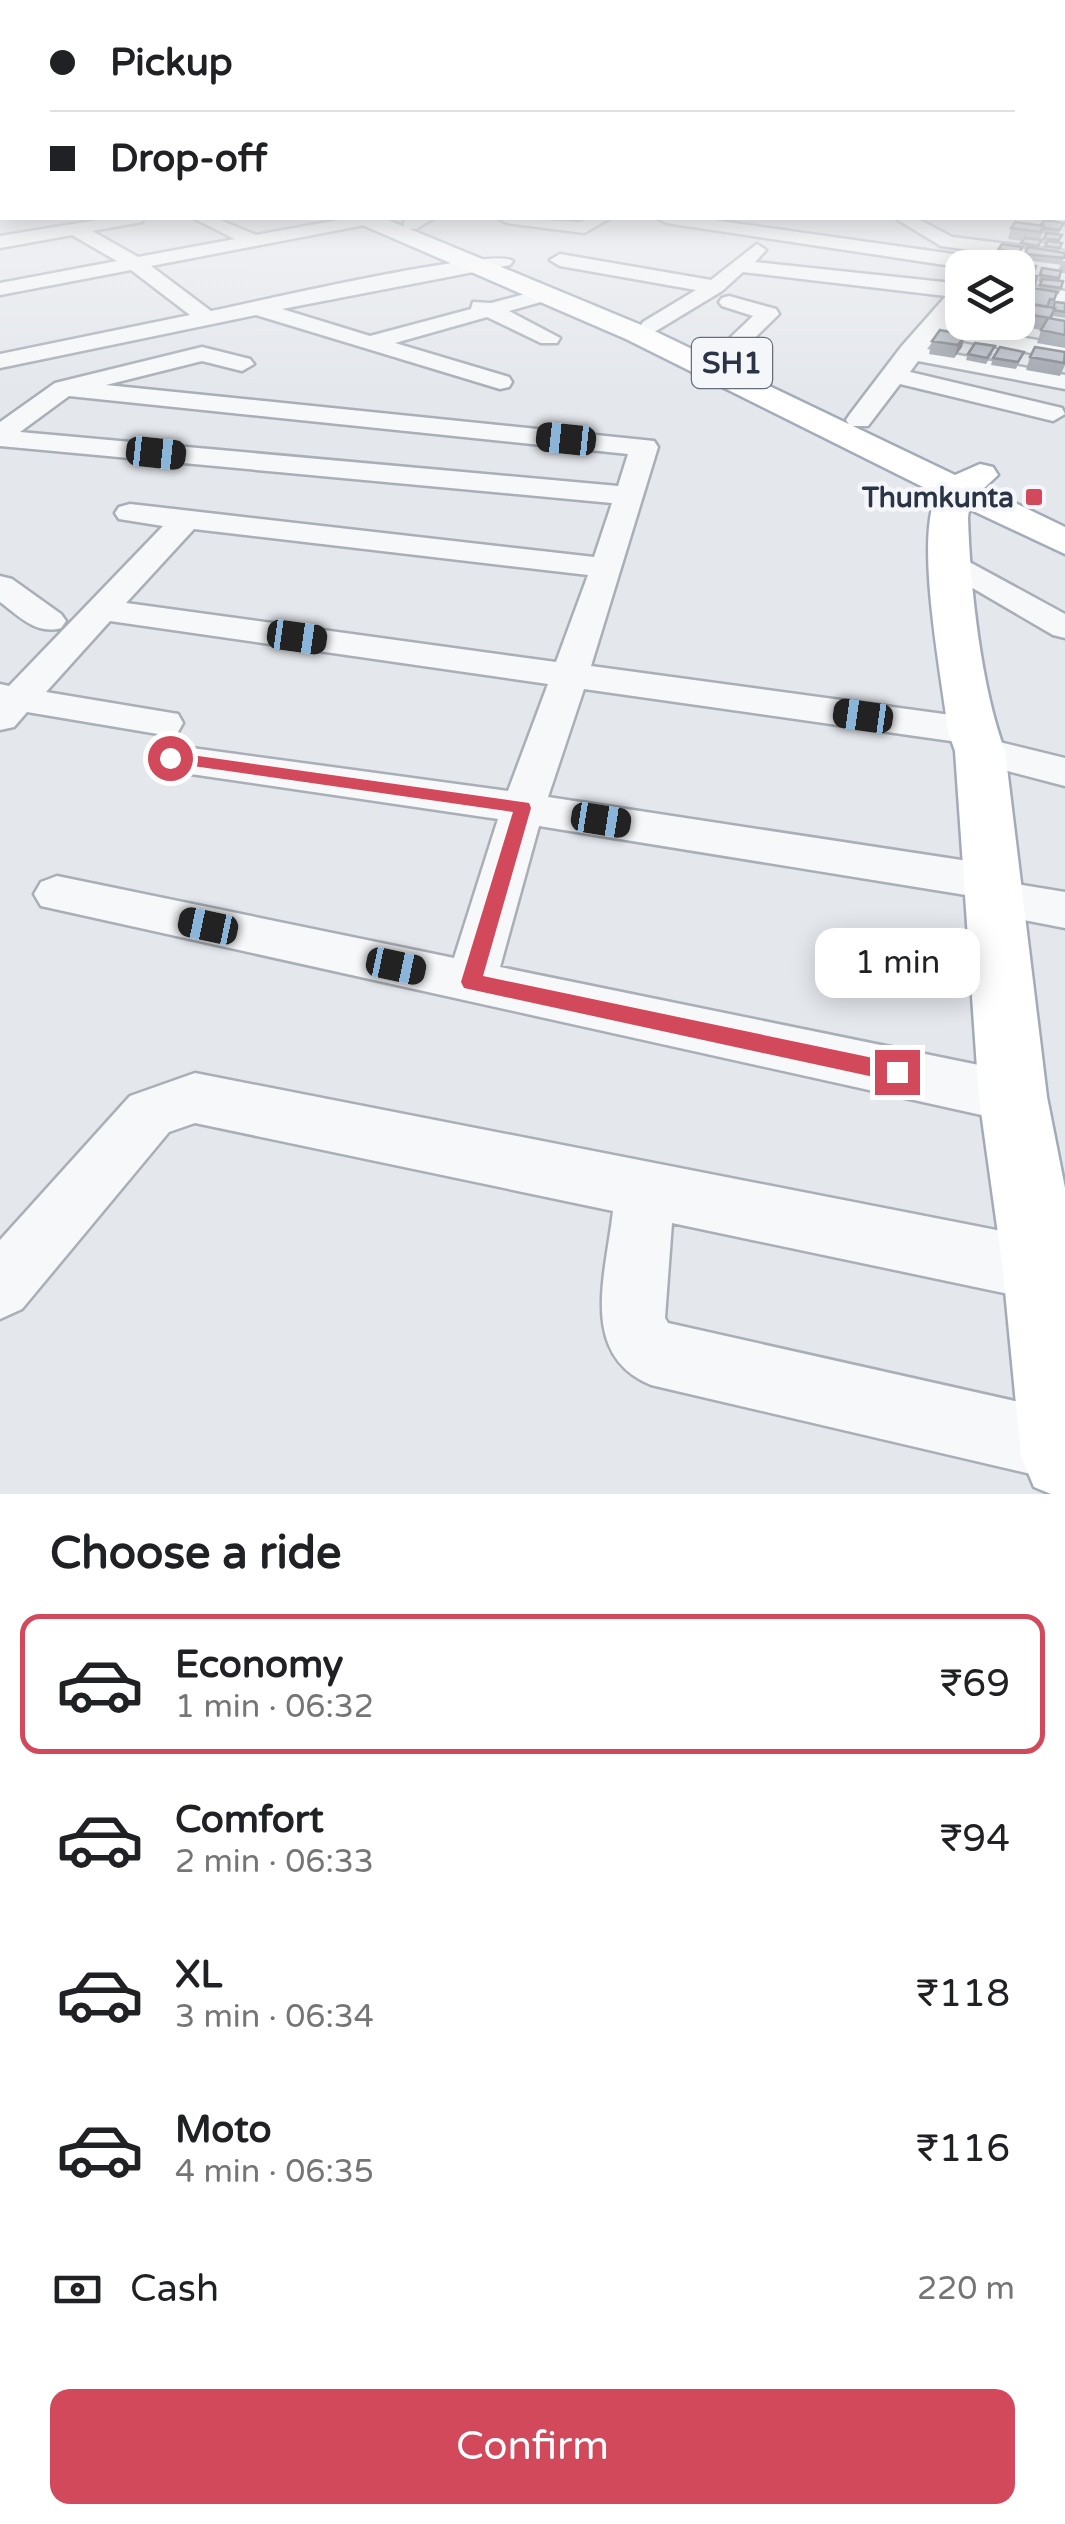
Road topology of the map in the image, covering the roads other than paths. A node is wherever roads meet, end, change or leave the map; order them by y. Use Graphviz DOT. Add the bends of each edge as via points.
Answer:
graph roads {
  1 [pos="112,251"];
  2 [pos="200,251"];
  3 [pos="470,251"];
  4 [pos="493,251"];
  5 [pos="498,251"];
  6 [pos="760,251"];
  7 [pos="916,251"];
  8 [pos="945,255"];
  9 [pos="23,257"];
  10 [pos="1065,257"];
  11 [pos="1035,258"];
  12 [pos="560,260"];
  13 [pos="134,264"];
  14 [pos="1035,269"];
  15 [pos="416,275"];
  16 [pos="1065,275"];
  17 [pos="728,283"];
  18 [pos="0,289"];
  19 [pos="1035,293"];
  20 [pos="548,294"];
  21 [pos="1065,297"];
  22 [pos="945,304"];
  23 [pos="254,307"];
  24 [pos="487,310"];
  25 [pos="945,313"];
  26 [pos="207,318"];
  27 [pos="651,327"];
  28 [pos="549,338"];
  29 [pos="1035,340"];
  30 [pos="370,343"];
  31 [pos="42,352"];
  32 [pos="910,352"];
  33 [pos="1065,352"];
  34 [pos="721,358"];
  35 [pos="0,361"];
  36 [pos="242,364"];
  37 [pos="894,375"];
  38 [pos="1065,381"];
  39 [pos="500,382"];
  40 [pos="66,386"];
  41 [pos="1052,414"];
  42 [pos="859,420"];
  43 [pos="0,436"];
  44 [pos="970,482"];
  45 [pos="630,496"];
  46 [pos="130,514"];
  47 [pos="1065,517"];
  48 [pos="184,522"];
  49 [pos="1065,542"];
  50 [pos="951,562"];
  51 [pos="607,568"];
  52 [pos="0,586"];
  53 [pos="101,610"];
  54 [pos="49,621"];
  55 [pos="1065,628"];
  56 [pos="571,674"];
  57 [pos="6,704"];
  58 [pos="976,741"];
  59 [pos="1065,772"];
  60 [pos="523,808"];
  61 [pos="994,890"];
  62 [pos="57,894"];
  63 [pos="1065,910"];
  64 [pos="471,982"];
  65 [pos="1014,1097"];
  66 [pos="645,1190"];
  67 [pos="1042,1270"];
  68 [pos="0,1287"];
  69 [pos="1064,1446"];
  70 [pos="1065,1456"];
  1 -- 13 [label="street"];
  2 -- 13 [label="street"];
  3 -- 15 [label="street"];
  4 -- 20 [label="main road, SH1"];
  5 -- 27 [label="main road, SH1"];
  6 -- 17 [label="street"];
  7 -- 8 [label="street"];
  9 -- 13 [label="street"];
  9 -- 18 [label="street"];
  10 -- 11 [label="street"];
  12 -- 17 [label="street"];
  13 -- 26 [label="street"];
  14 -- 16 [label="street"];
  15 -- 23 [label="street"];
  15 -- 24 [label="street"];
  17 -- 22 [label="street" via="871,289"];
  17 -- 27 [label="street"];
  17 -- 34 [label="street" via="768,314"];
  19 -- 21 [label="street"];
  20 -- 24 [label="street"];
  20 -- 44 [label="main road, SH1"];
  23 -- 26 [label="street"];
  23 -- 30 [label="street"];
  24 -- 28 [label="street"];
  24 -- 30 [label="street"];
  25 -- 32 [label="street"];
  26 -- 31 [label="street"];
  27 -- 34 [label="main road, SH1"];
  29 -- 33 [label="street"];
  30 -- 39 [label="street"];
  31 -- 35 [label="street"];
  31 -- 40 [label="street"];
  32 -- 37 [label="street"];
  32 -- 38 [label="street"];
  34 -- 42 [label="main road, SH1"];
  36 -- 40 [label="street" via="202,354"];
  37 -- 41 [label="street"];
  37 -- 42 [label="street"];
  40 -- 43 [label="street"];
  40 -- 45 [label="street" via="644,447"];
  42 -- 44 [label="main road, SH1"];
  43 -- 45 [label="street"];
  44 -- 47 [label="main road, SH1"];
  44 -- 49 [label="main road, SH1"];
  44 -- 50 [label="main road" via="952,500"];
  45 -- 51 [label="street"];
  46 -- 48 [label="street"];
  48 -- 51 [label="street"];
  48 -- 53 [label="street"];
  50 -- 55 [label="street"];
  50 -- 58 [label="main road"];
  51 -- 56 [label="street"];
  52 -- 54 [label="street"];
  53 -- 56 [label="street"];
  53 -- 57 [label="street"];
  56 -- 58 [label="street"];
  56 -- 60 [label="street"];
  57 -- 60 [label="street"];
  58 -- 59 [label="street"];
  58 -- 61 [label="main road"];
  60 -- 61 [label="street"];
  60 -- 64 [label="street"];
  61 -- 63 [label="street"];
  61 -- 65 [label="main road"];
  62 -- 64 [label="street"];
  64 -- 65 [label="street"];
  65 -- 67 [label="main road"];
  66 -- 67 [label="street"];
  66 -- 68 [label="street" via="196,1098 150,1114"];
  66 -- 69 [label="street" via="633,1318 638,1339 651,1352"];
  67 -- 69 [label="main road"];
  69 -- 70 [label="main road"];
}
